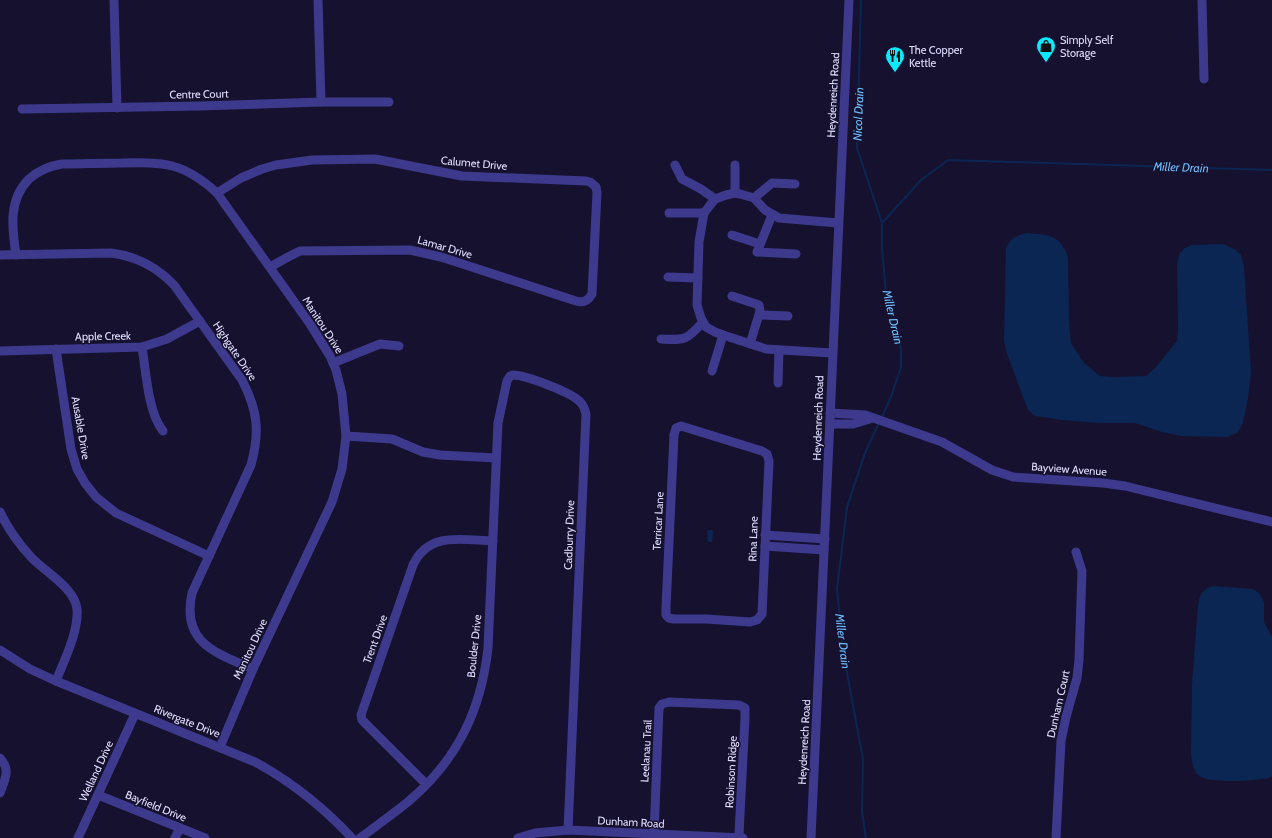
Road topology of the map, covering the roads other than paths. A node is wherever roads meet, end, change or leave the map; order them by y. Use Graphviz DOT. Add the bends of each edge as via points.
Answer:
graph roads {
  1 [pos="114,0"];
  2 [pos="318,0"];
  3 [pos="849,0"];
  4 [pos="1202,0"];
  5 [pos="1204,79"];
  6 [pos="321,102"];
  7 [pos="389,102"];
  8 [pos="117,108"];
  9 [pos="22,109"];
  10 [pos="675,164"];
  11 [pos="735,165"];
  12 [pos="795,184"];
  13 [pos="218,193"];
  14 [pos="736,193"];
  15 [pos="754,198"];
  16 [pos="715,199"];
  17 [pos="669,213"];
  18 [pos="704,213"];
  19 [pos="772,215"];
  20 [pos="838,223"];
  21 [pos="732,235"];
  22 [pos="760,244"];
  23 [pos="796,254"];
  24 [pos="0,255"];
  25 [pos="16,255"];
  26 [pos="270,267"];
  27 [pos="668,277"];
  28 [pos="698,278"];
  29 [pos="732,296"];
  30 [pos="587,300"];
  31 [pos="759,315"];
  32 [pos="788,316"];
  33 [pos="200,321"];
  34 [pos="703,322"];
  35 [pos="723,335"];
  36 [pos="661,339"];
  37 [pos="750,344"];
  38 [pos="399,346"];
  39 [pos="142,347"];
  40 [pos="56,349"];
  41 [pos="779,350"];
  42 [pos="0,351"];
  43 [pos="832,353"];
  44 [pos="333,363"];
  45 [pos="712,371"];
  46 [pos="778,383"];
  47 [pos="830,413"];
  48 [pos="873,418"];
  49 [pos="830,424"];
  50 [pos="676,428"];
  51 [pos="163,431"];
  52 [pos="346,436"];
  53 [pos="496,458"];
  54 [pos="0,512"];
  55 [pos="1272,522"];
  56 [pos="765,535"];
  57 [pos="825,539"];
  58 [pos="493,541"];
  59 [pos="765,546"];
  60 [pos="824,550"];
  61 [pos="1076,552"];
  62 [pos="209,556"];
  63 [pos="757,620"];
  64 [pos="0,650"];
  65 [pos="253,669"];
  66 [pos="56,681"];
  67 [pos="745,708"];
  68 [pos="135,714"];
  69 [pos="220,747"];
  70 [pos="0,758"];
  71 [pos="426,784"];
  72 [pos="0,793"];
  73 [pos="98,795"];
  74 [pos="180,828"];
  75 [pos="568,830"];
  76 [pos="654,835"];
  77 [pos="523,837"];
  78 [pos="78,838"];
  79 [pos="176,838"];
  80 [pos="205,838"];
  81 [pos="352,838"];
  82 [pos="360,838"];
  83 [pos="732,838"];
  84 [pos="742,838"];
  85 [pos="811,838"];
  86 [pos="1056,838"];
  1 -- 8 [label="street"];
  2 -- 6 [label="street"];
  3 -- 20 [label="street, Heydenreich Road"];
  4 -- 5 [label="street"];
  6 -- 7 [label="street, Centre Court"];
  6 -- 8 [label="street, Centre Court"];
  8 -- 9 [label="street, Centre Court"];
  10 -- 16 [label="street" via="682,179"];
  11 -- 14 [label="street"];
  12 -- 15 [label="street" via="772,183"];
  13 -- 25 [label="street, Manitou Drive" via="194,174 163,163 53,165 34,175 18,193 13,210"];
  13 -- 26 [label="street, Manitou Drive"];
  13 -- 30 [label="street, Calumet Drive" via="241,178 262,169 312,160 375,159 462,176 590,182 596,186 597,193 592,294"];
  14 -- 15 [label="street"];
  14 -- 16 [label="street"];
  15 -- 19 [label="street"];
  16 -- 18 [label="street"];
  17 -- 18 [label="street"];
  18 -- 28 [label="street" via="699,242"];
  19 -- 20 [label="street" via="786,219"];
  19 -- 22 [label="street"];
  20 -- 43 [label="street, Heydenreich Road"];
  21 -- 22 [label="street"];
  22 -- 23 [label="street" via="757,252"];
  24 -- 25 [label="street, Highgate Drive"];
  25 -- 33 [label="street, Highgate Drive" via="102,253 120,254 136,259 170,280"];
  26 -- 30 [label="street, Lamar Drive" via="300,251 410,250 576,301"];
  26 -- 44 [label="street, Manitou Drive" via="310,324"];
  27 -- 28 [label="street"];
  28 -- 34 [label="street" via="697,305"];
  29 -- 31 [label="street" via="759,305"];
  31 -- 32 [label="street"];
  31 -- 37 [label="street"];
  33 -- 39 [label="street, Apple Creek" via="167,340"];
  33 -- 62 [label="street, Highgate Drive" via="236,371 250,396 257,434 251,465"];
  34 -- 35 [label="street" via="710,330"];
  34 -- 36 [label="street" via="688,338"];
  35 -- 37 [label="street"];
  35 -- 45 [label="street"];
  37 -- 41 [label="street"];
  38 -- 44 [label="street" via="380,344"];
  39 -- 40 [label="street, Apple Creek"];
  39 -- 51 [label="street" via="153,410"];
  40 -- 42 [label="street, Apple Creek"];
  40 -- 62 [label="street, Ausable Drive" via="71,449 77,468 90,490 116,513"];
  41 -- 43 [label="street"];
  41 -- 46 [label="street"];
  43 -- 47 [label="street, Heydenreich Road"];
  44 -- 52 [label="street, Manitou Drive" via="343,398"];
  47 -- 48 [label="street, Bayview Avenue" via="861,414"];
  47 -- 49 [label="street, Heydenreich Road"];
  48 -- 49 [label="street" via="853,424"];
  48 -- 55 [label="street, Bayview Avenue" via="942,442 992,470 1013,477 1118,485"];
  49 -- 57 [label="street, Heydenreich Road"];
  50 -- 56 [label="street, Rina Lane" via="684,426 766,452 768,458"];
  50 -- 63 [label="street, Terricar Lane" via="666,615 674,619 750,622"];
  52 -- 53 [label="street" via="392,439 440,456"];
  52 -- 65 [label="street, Manitou Drive" via="342,469 332,502"];
  53 -- 58 [label="street, Boulder Drive"];
  53 -- 75 [label="street, Cadburry Drive" via="498,423 507,381 513,374 570,394 581,402 586,414 586,430"];
  54 -- 66 [label="street" via="23,547 65,588 76,604 73,637"];
  56 -- 57 [label="street"];
  56 -- 59 [label="street, Rina Lane"];
  57 -- 60 [label="street, Heydenreich Road"];
  58 -- 71 [label="street, Boulder Drive" via="488,648 481,691 465,732 443,767"];
  58 -- 71 [label="street, Trent Drive" via="441,540 419,554 361,715 362,720"];
  59 -- 60 [label="street"];
  59 -- 63 [label="street, Rina Lane" via="762,614"];
  60 -- 85 [label="street, Heydenreich Road"];
  61 -- 86 [label="street, Dunham Court" via="1082,571 1079,660 1061,741"];
  62 -- 65 [label="street, Highgate Drive" via="192,593 192,624 200,639 214,652"];
  64 -- 66 [label="street, Rivergate Drive"];
  65 -- 69 [label="street, Manitou Drive"];
  66 -- 68 [label="street, Rivergate Drive"];
  67 -- 76 [label="street, Leelanau Trail" via="738,705 669,702 660,706"];
  67 -- 84 [label="street, Robinson Ridge" via="739,834"];
  68 -- 69 [label="street, Rivergate Drive"];
  68 -- 73 [label="street, Welland Drive"];
  69 -- 81 [label="street, Rivergate Drive" via="255,762 285,780 329,814"];
  70 -- 72 [label="street" via="7,771"];
  71 -- 82 [label="street, Boulder Drive" via="409,801"];
  73 -- 74 [label="street, Bayfield Drive"];
  73 -- 78 [label="street, Welland Drive"];
  74 -- 79 [label="street"];
  74 -- 80 [label="street, Bayfield Drive"];
  75 -- 76 [label="street, Dunham Road"];
  75 -- 77 [label="street, Dunham Road" via="541,832"];
  76 -- 83 [label="street, Dunham Road"];
  83 -- 84 [label="street, Dunham Road"];
}
